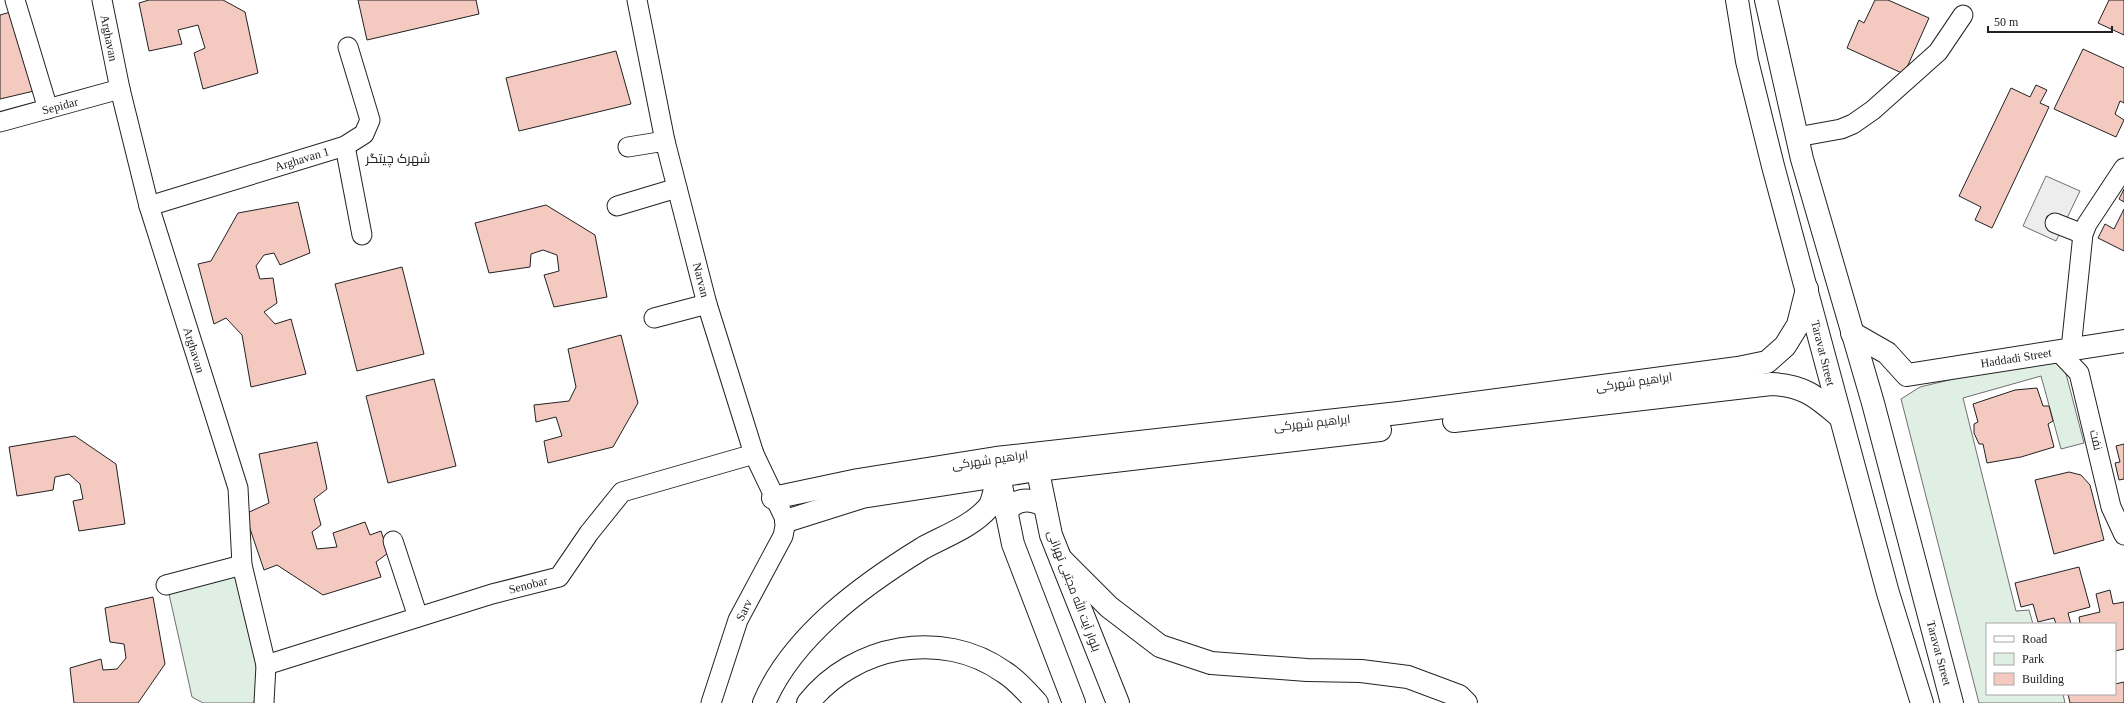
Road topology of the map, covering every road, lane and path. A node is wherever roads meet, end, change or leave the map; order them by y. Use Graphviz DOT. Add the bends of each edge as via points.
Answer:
graph roads {
  1 [pos="15,0"];
  2 [pos="102,0"];
  3 [pos="637,0"];
  4 [pos="1737,0"];
  5 [pos="1766,0"];
  6 [pos="1963,15"];
  7 [pos="348,47"];
  8 [pos="120,89"];
  9 [pos="48,109"];
  10 [pos="0,122"];
  11 [pos="1797,137"];
  12 [pos="665,141"];
  13 [pos="345,146"];
  14 [pos="628,147"];
  15 [pos="1802,159"];
  16 [pos="1773,166"];
  17 [pos="2124,168"];
  18 [pos="677,188"];
  19 [pos="149,206"];
  20 [pos="618,206"];
  21 [pos="2055,223"];
  22 [pos="2082,234"];
  23 [pos="362,235"];
  24 [pos="1807,289"];
  25 [pos="707,304"];
  26 [pos="654,318"];
  27 [pos="1852,333"];
  28 [pos="2124,341"];
  29 [pos="2064,350"];
  30 [pos="1839,416"];
  31 [pos="754,454"];
  32 [pos="1036,462"];
  33 [pos="997,467"];
  34 [pos="773,498"];
  35 [pos="1045,506"];
  36 [pos="1006,512"];
  37 [pos="786,521"];
  38 [pos="2124,535"];
  39 [pos="393,541"];
  40 [pos="1061,559"];
  41 [pos="242,565"];
  42 [pos="1919,584"];
  43 [pos="166,585"];
  44 [pos="1888,593"];
  45 [pos="418,617"];
  46 [pos="266,665"];
  47 [pos="264,703"];
  48 [pos="711,703"];
  49 [pos="764,703"];
  50 [pos="808,703"];
  51 [pos="1037,703"];
  52 [pos="1074,703"];
  53 [pos="1118,703"];
  54 [pos="1466,703"];
  55 [pos="1922,703"];
  56 [pos="1952,703"];
  1 -- 9 [label="street"];
  2 -- 8 [label="street, Arghavan"];
  3 -- 12 [label="street, Narvan"];
  4 -- 16 [label="main road, Taravat Street" via="1747,61"];
  5 -- 11 [label="main road, Taravat Street"];
  6 -- 11 [label="street" via="1938,52 1873,110 1841,130"];
  7 -- 13 [label="street, Arghavan 1" via="370,120 364,134"];
  8 -- 9 [label="street, Sepidar"];
  8 -- 19 [label="street, Arghavan"];
  9 -- 10 [label="street, Sepidar"];
  11 -- 15 [label="main road, Taravat Street"];
  12 -- 14 [label="street"];
  12 -- 18 [label="street, Narvan"];
  13 -- 19 [label="street, Arghavan 1"];
  13 -- 23 [label="street"];
  15 -- 16 [label="main road"];
  15 -- 27 [label="main road, Taravat Street"];
  16 -- 24 [label="main road, Taravat Street"];
  17 -- 22 [label="street"];
  18 -- 20 [label="street"];
  18 -- 25 [label="street, Narvan"];
  19 -- 41 [label="street, Arghavan" via="238,488"];
  21 -- 22 [label="street"];
  22 -- 29 [label="street"];
  24 -- 30 [label="main road, Taravat Street"];
  24 -- 32 [label="main road, ابراهیم شهرکی" via="1798,325 1785,346 1766,362 1738,368"];
  25 -- 26 [label="street"];
  25 -- 31 [label="street, Narvan"];
  27 -- 29 [label="main road, Haddadi Street" via="1887,353 1907,375"];
  27 -- 42 [label="main road, Taravat Street" via="1873,403"];
  28 -- 29 [label="main road, Haddadi Street"];
  29 -- 38 [label="street, نفت" via="2079,373 2111,507"];
  30 -- 32 [label="main road, ابراهیم شهرکی" via="1814,394 1789,385 1757,385 1230,449"];
  30 -- 44 [label="main road, Taravat Street"];
  31 -- 34 [label="street, Narvan"];
  31 -- 45 [label="street, Senobar" via="622,492 589,533 559,577"];
  32 -- 33 [label="main road, ابراهیم شهرکی"];
  32 -- 35 [label="main road, بلوار آیت الله مجتبی تهرانی"];
  33 -- 34 [label="main road, ابراهیم شهرکی" via="858,480"];
  33 -- 36 [label="main road"];
  33 -- 37 [label="main road, ابراهیم شهرکی" via="862,497"];
  33 -- 49 [label="main road" via="989,507 970,524 924,548 837,610 806,638 779,671"];
  34 -- 37 [label="street, Narvan"];
  35 -- 36 [label="main road" via="1029,499 1022,500 1014,503"];
  35 -- 40 [label="main road, بلوار آیت الله مجتبی تهرانی" via="1051,535"];
  36 -- 52 [label="main road" via="1013,544"];
  37 -- 48 [label="street, Sarv" via="783,536 738,620"];
  39 -- 45 [label="street"];
  40 -- 53 [label="main road, بلوار آیت الله مجتبی تهرانی"];
  40 -- 54 [label="main road" via="1109,607 1160,646 1211,663 1408,677 1459,696"];
  41 -- 43 [label="street"];
  41 -- 46 [label="street, Arghavan"];
  42 -- 44 [label="main road"];
  42 -- 56 [label="main road, Taravat Street"];
  44 -- 55 [label="main road, Taravat Street"];
  45 -- 46 [label="street, Senobar"];
  46 -- 47 [label="street, Arghavan"];
  50 -- 51 [label="main road" via="817,691 851,665 895,649 919,646 965,653 988,663 1004,671"];
}
